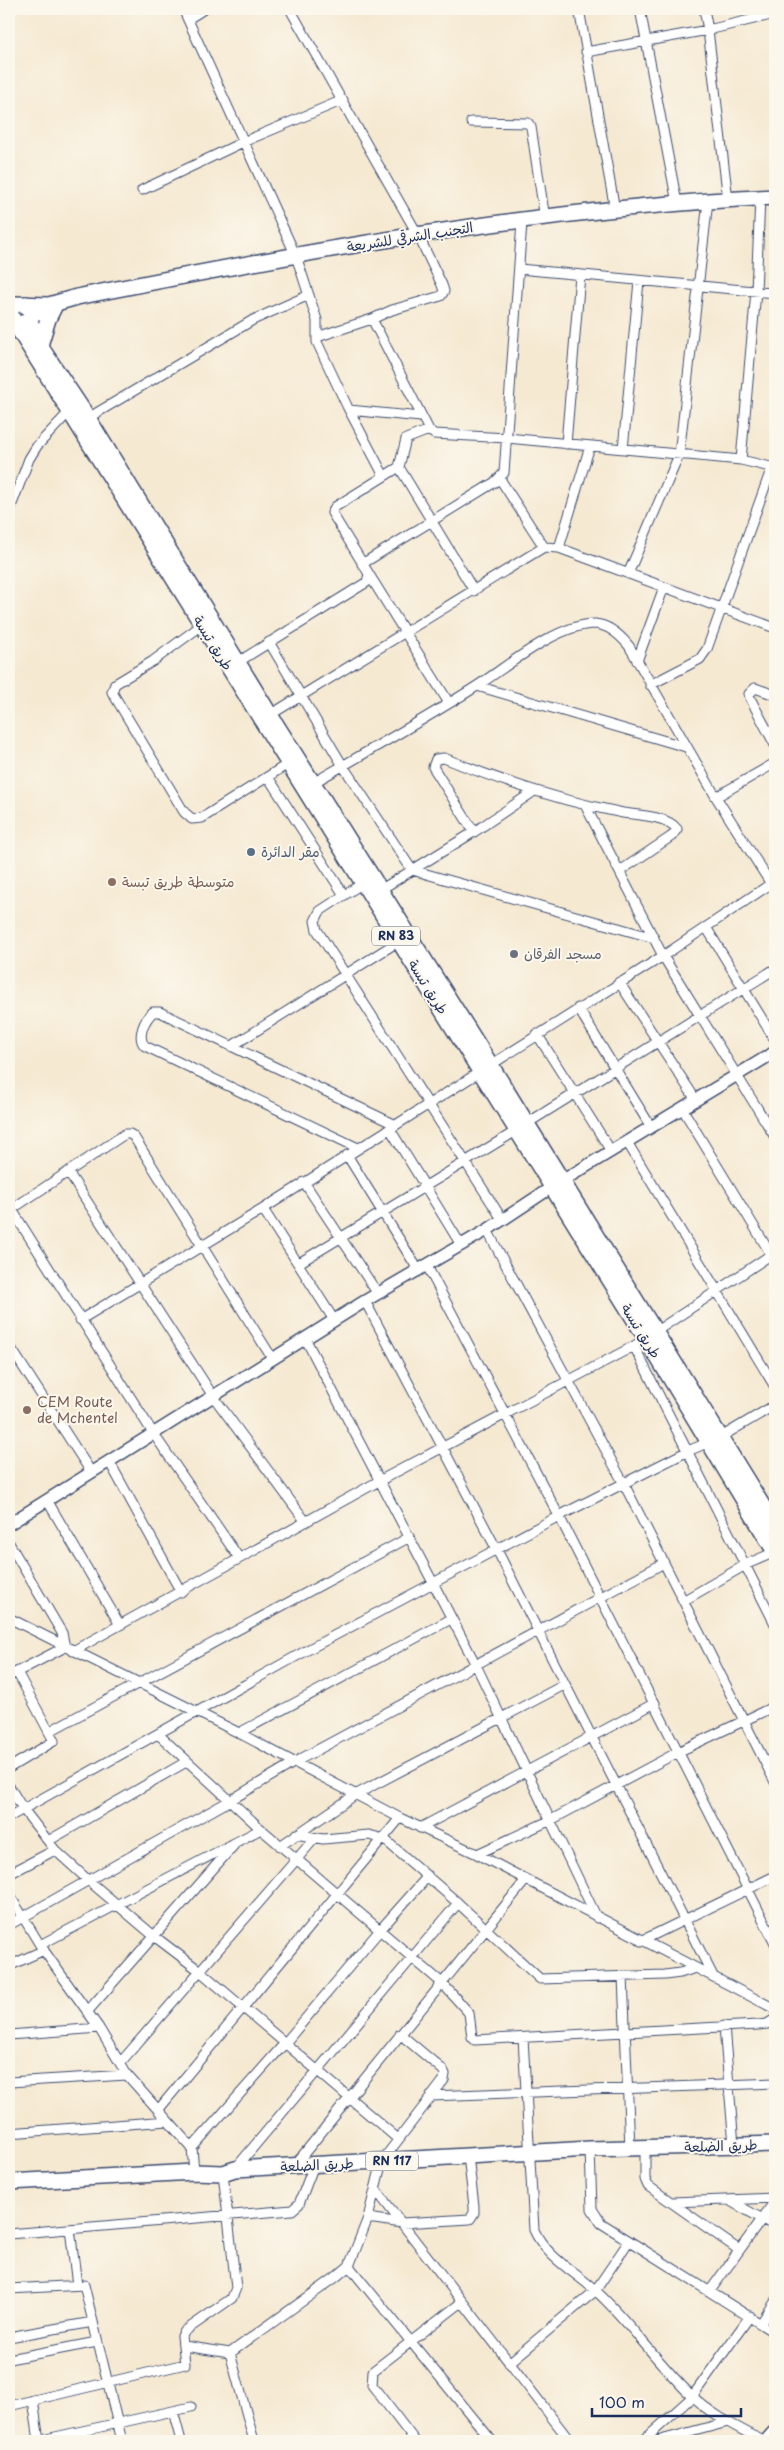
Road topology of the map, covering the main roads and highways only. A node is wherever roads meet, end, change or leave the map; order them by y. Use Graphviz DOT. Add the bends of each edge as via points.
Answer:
graph roads {
  1 [pos="768,198"];
  2 [pos="53,304"];
  3 [pos="18,310"];
  4 [pos="40,346"];
  5 [pos="96,443"];
  6 [pos="133,504"];
  7 [pos="292,761"];
  8 [pos="485,1067"];
  9 [pos="715,1440"];
  10 [pos="775,1526"];
  11 [pos="775,1552"];
  12 [pos="775,2144"];
  13 [pos="9,2182"];
  14 [pos="775,2433"];
  15 [pos="768,2441"];
  1 -- 2 [label="main road, التجنب الشرقي للشريعة" via="677,203 418,235"];
  2 -- 3 [label="main road, التجنب الشرقي للشريعة"];
  2 -- 4 [label="main road"];
  3 -- 4 [label="main road, طريق تبسة / RN 83"];
  3 -- 5 [label="main road, طريق تبسة / RN 83" via="70,411"];
  4 -- 5 [label="main road, طريق تبسة / RN 83" via="88,418"];
  5 -- 6 [label="main road, طريق تبسة / RN 83"];
  6 -- 7 [label="main road, طريق تبسة / RN 83" via="202,625"];
  6 -- 7 [label="main road, طريق تبسة / RN 83" via="238,662 270,715"];
  7 -- 8 [label="main road, طريق تبسة / RN 83" via="363,884"];
  7 -- 8 [label="main road, طريق تبسة / RN 83" via="313,783"];
  8 -- 9 [label="main road, طريق تبسة / RN 83" via="646,1338"];
  9 -- 10 [label="main road, طريق تبسة / RN 83"];
  9 -- 11 [label="main road, طريق تبسة / RN 83"];
  12 -- 13 [label="main road, طريق الضلعة / RN 117" via="590,2149"];
  14 -- 15 [label="main road"];
}
